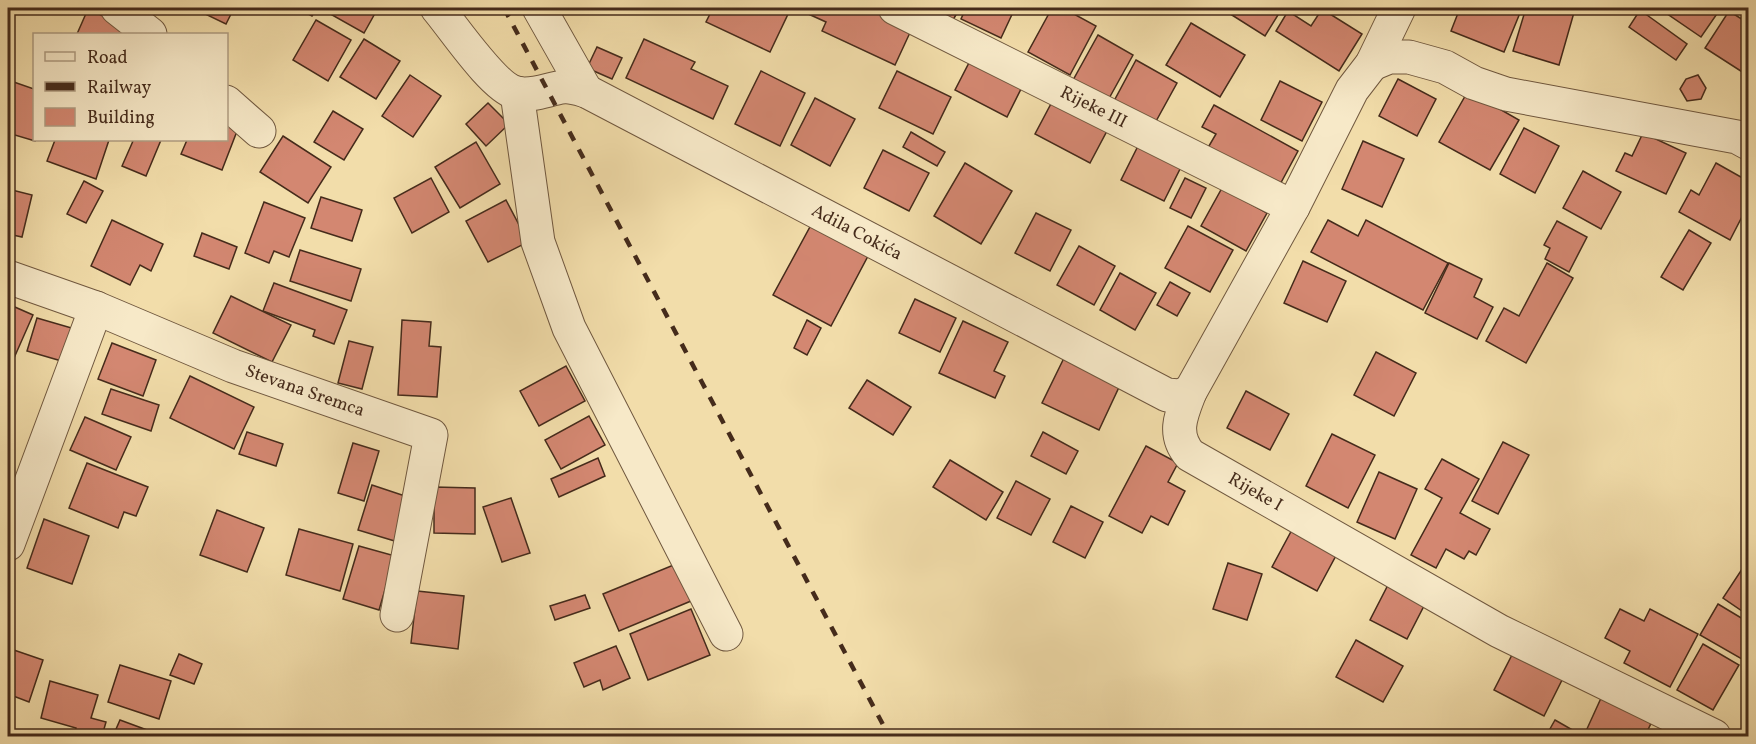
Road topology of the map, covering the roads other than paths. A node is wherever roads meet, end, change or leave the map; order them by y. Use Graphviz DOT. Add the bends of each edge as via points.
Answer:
graph roads {
  1 [pos="117,8"];
  2 [pos="438,8"];
  3 [pos="538,8"];
  4 [pos="895,8"];
  5 [pos="1399,8"];
  6 [pos="149,33"];
  7 [pos="1372,64"];
  8 [pos="586,91"];
  9 [pos="517,93"];
  10 [pos="228,104"];
  11 [pos="259,131"];
  12 [pos="1745,132"];
  13 [pos="1293,207"];
  14 [pos="8,277"];
  15 [pos="96,308"];
  16 [pos="1190,392"];
  17 [pos="8,544"];
  18 [pos="397,615"];
  19 [pos="726,634"];
  20 [pos="1714,736"];
  1 -- 6 [label="street"];
  2 -- 9 [label="street" via="501,86"];
  3 -- 8 [label="street"];
  4 -- 13 [label="street, Rijeke III"];
  5 -- 7 [label="street, Rijeke I"];
  7 -- 12 [label="street" via="1389,57 1408,57 1444,67 1506,94"];
  7 -- 13 [label="street, Rijeke I" via="1352,90"];
  8 -- 9 [label="street, Adila Cokića" via="565,87"];
  8 -- 16 [label="street, Adila Cokića" via="1167,395"];
  9 -- 19 [label="street" via="538,242 569,328"];
  10 -- 11 [label="street"];
  13 -- 16 [label="street, Rijeke I"];
  14 -- 15 [label="street, Stevana Sremca"];
  15 -- 17 [label="street"];
  15 -- 18 [label="street, Stevana Sremca" via="233,366 431,435"];
  16 -- 20 [label="street, Rijeke I" via="1181,415 1180,437 1190,455 1499,631"];
}
